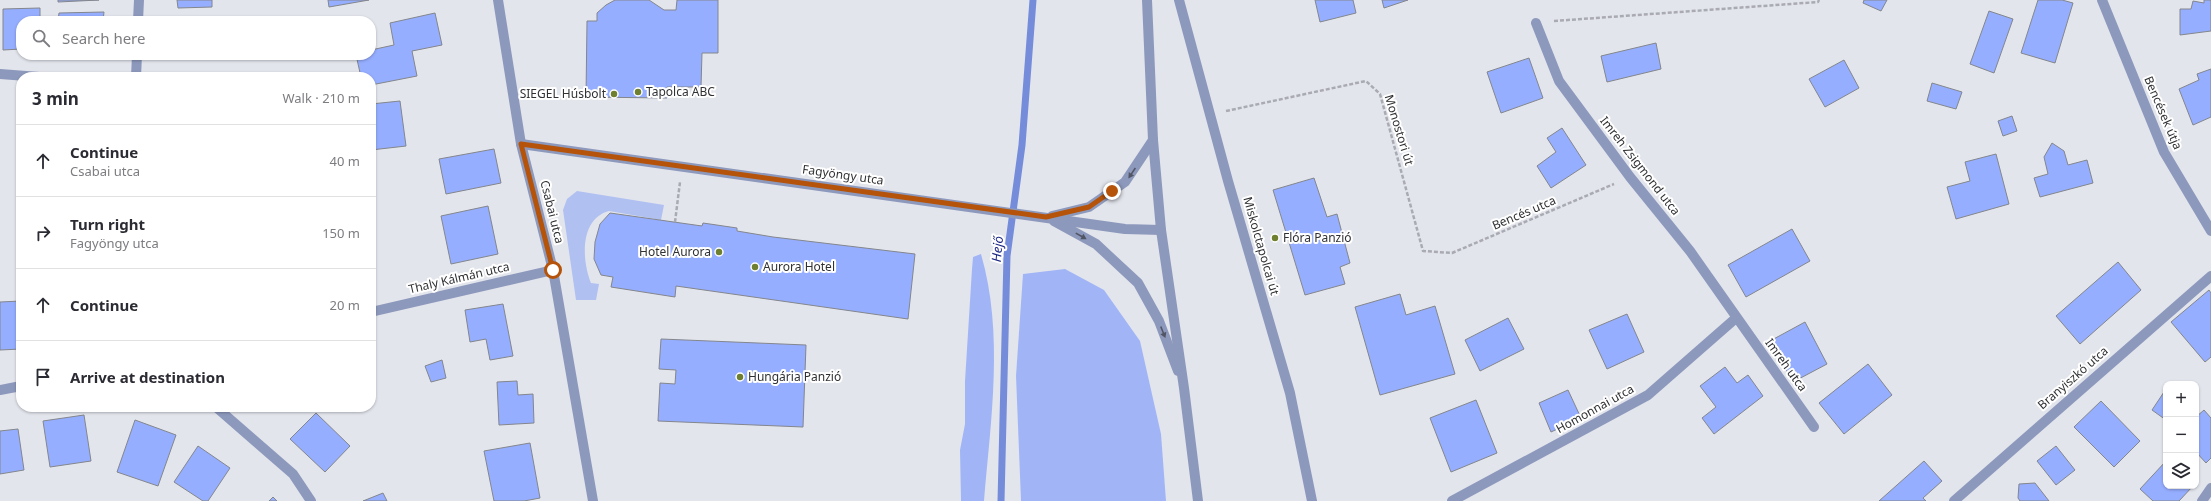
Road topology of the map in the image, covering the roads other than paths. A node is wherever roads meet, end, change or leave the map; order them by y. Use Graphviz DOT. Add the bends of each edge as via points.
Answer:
graph roads {
  1 [pos="139,0"];
  2 [pos="498,0"];
  3 [pos="1147,0"];
  4 [pos="1179,0"];
  5 [pos="2102,0"];
  6 [pos="138,16"];
  7 [pos="1536,23"];
  8 [pos="137,60"];
  9 [pos="136,72"];
  10 [pos="0,74"];
  11 [pos="16,75"];
  12 [pos="1153,140"];
  13 [pos="521,144"];
  14 [pos="1046,217"];
  15 [pos="1161,230"];
  16 [pos="2211,231"];
  17 [pos="553,270"];
  18 [pos="2211,276"];
  19 [pos="376,311"];
  20 [pos="1736,318"];
  21 [pos="16,387"];
  22 [pos="1184,388"];
  23 [pos="0,390"];
  24 [pos="222,412"];
  25 [pos="1814,427"];
  26 [pos="2211,488"];
  27 [pos="311,501"];
  28 [pos="593,501"];
  29 [pos="1198,501"];
  30 [pos="1312,501"];
  31 [pos="1452,501"];
  32 [pos="1954,501"];
  33 [pos="2202,501"];
  1 -- 6 [label="street"];
  2 -- 13 [label="street, Csabai utca"];
  3 -- 12 [label="street"];
  4 -- 30 [label="street, Miskolctapolcai út" via="1290,393"];
  5 -- 16 [label="street, Bencések útja" via="2164,152"];
  7 -- 20 [label="street, Imreh Zsigmond utca" via="1559,81 1630,177 1690,251"];
  8 -- 9 [label="street"];
  10 -- 11 [label="street"];
  12 -- 14 [label="street, one-way" via="1125,182 1089,207"];
  12 -- 15 [label="street"];
  13 -- 14 [label="street, Fagyöngy utca"];
  13 -- 17 [label="street, Csabai utca"];
  14 -- 15 [label="street, Fagyöngy utca" via="1125,229"];
  14 -- 22 [label="street, one-way" via="1096,244 1138,283 1159,321"];
  15 -- 22 [label="street"];
  17 -- 19 [label="street, Thaly Kálmán utca"];
  17 -- 28 [label="street, Csabai utca"];
  18 -- 32 [label="street, Branyiszkó utca"];
  20 -- 25 [label="street, Imreh utca"];
  20 -- 31 [label="street, Homonnai utca" via="1648,395"];
  21 -- 23 [label="street"];
  22 -- 29 [label="street"];
  24 -- 27 [label="street" via="294,474"];
  26 -- 33 [label="street"];
}
